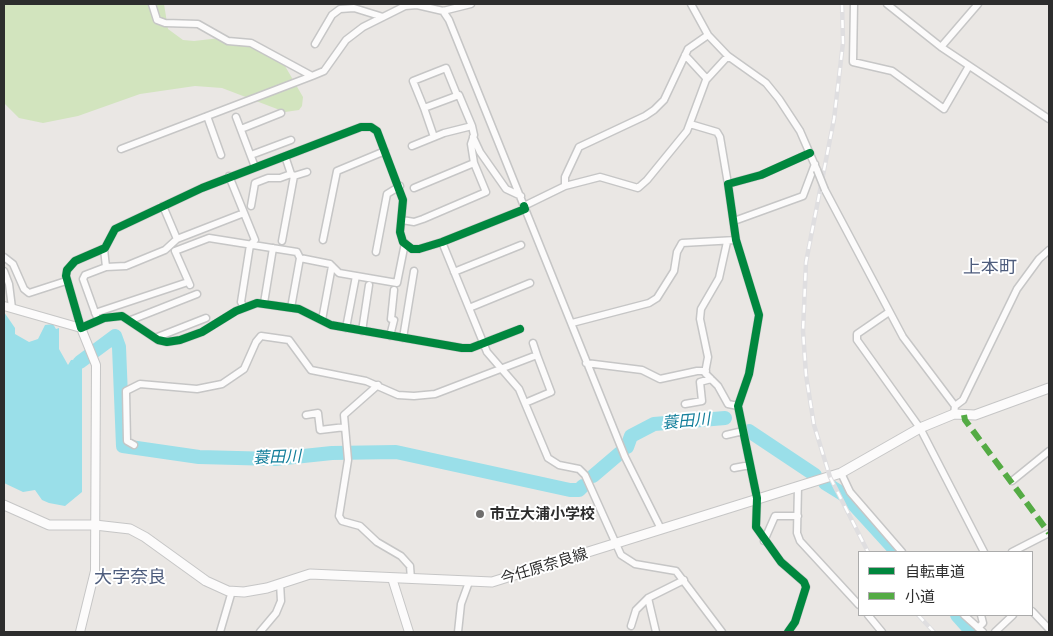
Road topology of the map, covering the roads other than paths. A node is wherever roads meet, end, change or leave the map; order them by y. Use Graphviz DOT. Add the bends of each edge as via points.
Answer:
graph roads {
  1 [pos="152,4"];
  2 [pos="469,4"];
  3 [pos="691,4"];
  4 [pos="854,4"];
  5 [pos="887,4"];
  6 [pos="978,4"];
  7 [pos="404,5"];
  8 [pos="443,11"];
  9 [pos="383,17"];
  10 [pos="708,35"];
  11 [pos="315,44"];
  12 [pos="941,46"];
  13 [pos="685,55"];
  14 [pos="728,56"];
  15 [pos="969,66"];
  16 [pos="312,76"];
  17 [pos="707,79"];
  18 [pos="457,95"];
  19 [pos="424,108"];
  20 [pos="281,113"];
  21 [pos="207,116"];
  22 [pos="236,118"];
  23 [pos="1049,120"];
  24 [pos="690,124"];
  25 [pos="472,126"];
  26 [pos="241,129"];
  27 [pos="434,137"];
  28 [pos="473,138"];
  29 [pos="291,140"];
  30 [pos="412,146"];
  31 [pos="121,149"];
  32 [pos="385,151"];
  33 [pos="810,152"];
  34 [pos="220,155"];
  35 [pos="251,155"];
  36 [pos="285,156"];
  37 [pos="474,163"];
  38 [pos="255,167"];
  39 [pos="816,167"];
  40 [pos="307,172"];
  41 [pos="293,175"];
  42 [pos="229,176"];
  43 [pos="728,184"];
  44 [pos="400,186"];
  45 [pos="565,186"];
  46 [pos="414,188"];
  47 [pos="521,196"];
  48 [pos="163,206"];
  49 [pos="251,206"];
  50 [pos="525,207"];
  51 [pos="244,213"];
  52 [pos="402,220"];
  53 [pos="734,221"];
  54 [pos="177,239"];
  55 [pos="323,240"];
  56 [pos="736,240"];
  57 [pos="282,241"];
  58 [pos="442,242"];
  59 [pos="727,242"];
  60 [pos="405,244"];
  61 [pos="250,245"];
  62 [pos="521,245"];
  63 [pos="273,248"];
  64 [pos="104,249"];
  65 [pos="1049,250"];
  66 [pos="376,252"];
  67 [pos="4,257"];
  68 [pos="300,258"];
  69 [pos="106,266"];
  70 [pos="332,266"];
  71 [pos="4,271"];
  72 [pos="414,271"];
  73 [pos="454,272"];
  74 [pos="356,276"];
  75 [pos="6,281"];
  76 [pos="66,281"];
  77 [pos="530,283"];
  78 [pos="369,284"];
  79 [pos="394,290"];
  80 [pos="197,294"];
  81 [pos="264,303"];
  82 [pos="8,307"];
  83 [pos="244,307"];
  84 [pos="291,308"];
  85 [pos="469,308"];
  86 [pos="889,312"];
  87 [pos="95,313"];
  88 [pos="206,318"];
  89 [pos="131,320"];
  90 [pos="322,320"];
  91 [pos="98,321"];
  92 [pos="572,323"];
  93 [pos="81,328"];
  94 [pos="346,328"];
  95 [pos="520,329"];
  96 [pos="362,331"];
  97 [pos="390,336"];
  98 [pos="154,338"];
  99 [pos="404,338"];
  100 [pos="484,343"];
  101 [pos="532,343"];
  102 [pos="537,355"];
  103 [pos="586,363"];
  104 [pos="502,369"];
  105 [pos="706,372"];
  106 [pos="711,378"];
  107 [pos="378,386"];
  108 [pos="1049,388"];
  109 [pos="525,403"];
  110 [pos="685,404"];
  111 [pos="738,406"];
  112 [pos="954,410"];
  113 [pos="306,415"];
  114 [pos="344,427"];
  115 [pos="920,428"];
  116 [pos="743,431"];
  117 [pos="726,435"];
  118 [pos="134,445"];
  119 [pos="1049,451"];
  120 [pos="750,465"];
  121 [pos="734,468"];
  122 [pos="841,473"];
  123 [pos="1012,481"];
  124 [pos="798,486"];
  125 [pos="757,498"];
  126 [pos="4,505"];
  127 [pos="798,516"];
  128 [pos="95,525"];
  129 [pos="661,529"];
  130 [pos="1049,534"];
  131 [pos="764,541"];
  132 [pos="614,544"];
  133 [pos="901,551"];
  134 [pos="983,551"];
  135 [pos="1014,551"];
  136 [pos="392,578"];
  137 [pos="412,579"];
  138 [pos="684,580"];
  139 [pos="469,582"];
  140 [pos="280,583"];
  141 [pos="232,591"];
  142 [pos="648,598"];
  143 [pos="858,604"];
  144 [pos="1033,612"];
  145 [pos="869,616"];
  146 [pos="965,616"];
  147 [pos="981,616"];
  148 [pos="1012,616"];
  149 [pos="631,626"];
  150 [pos="1049,629"];
  151 [pos="980,630"];
  152 [pos="80,632"];
  153 [pos="220,632"];
  154 [pos="260,632"];
  155 [pos="409,632"];
  156 [pos="458,632"];
  157 [pos="656,632"];
  158 [pos="722,632"];
  159 [pos="788,632"];
  160 [pos="882,632"];
  161 [pos="995,632"];
  1 -- 16 [label="street" via="157,20 198,24 228,41 250,43"];
  2 -- 8 [label="street"];
  3 -- 10 [label="street"];
  4 -- 15 [label="street" via="853,62 892,71 944,109"];
  5 -- 12 [label="street"];
  6 -- 12 [label="street"];
  7 -- 8 [label="street"];
  7 -- 9 [label="street"];
  8 -- 47 [label="street" via="450,20"];
  9 -- 11 [label="street" via="354,8 340,9 332,15"];
  9 -- 16 [label="street" via="346,40 324,71"];
  10 -- 13 [label="street" via="688,49"];
  10 -- 14 [label="street"];
  12 -- 15 [label="street"];
  13 -- 17 [label="street"];
  13 -- 45 [label="street" via="664,100 654,110 579,147 565,177"];
  14 -- 17 [label="street"];
  14 -- 33 [label="street" via="766,83 800,131"];
  15 -- 23 [label="street"];
  16 -- 21 [label="street"];
  17 -- 24 [label="street"];
  18 -- 19 [label="street"];
  18 -- 19 [label="street" via="446,68 414,81"];
  18 -- 25 [label="street"];
  19 -- 27 [label="street"];
  20 -- 26 [label="street"];
  21 -- 31 [label="street"];
  21 -- 34 [label="street"];
  22 -- 26 [label="street"];
  24 -- 43 [label="street" via="717,132"];
  24 -- 45 [label="street" via="676,146 638,188 600,177"];
  25 -- 27 [label="street"];
  25 -- 28 [label="street"];
  26 -- 35 [label="street"];
  27 -- 30 [label="street"];
  28 -- 37 [label="street"];
  28 -- 47 [label="street" via="506,189"];
  29 -- 35 [label="street"];
  32 -- 36 [label="street" via="377,131 361,127"];
  32 -- 44 [label="street"];
  32 -- 55 [label="street" via="337,171"];
  33 -- 39 [label="street"];
  33 -- 43 [label="street" via="761,175"];
  35 -- 38 [label="street"];
  36 -- 38 [label="street"];
  36 -- 41 [label="street"];
  37 -- 46 [label="street"];
  37 -- 52 [label="street" via="486,192 414,222"];
  38 -- 42 [label="street"];
  39 -- 53 [label="street" via="803,196"];
  39 -- 86 [label="street, bridge"];
  40 -- 41 [label="street"];
  41 -- 49 [label="street" via="256,183"];
  41 -- 57 [label="street"];
  42 -- 48 [label="street"];
  42 -- 51 [label="street"];
  43 -- 53 [label="street"];
  44 -- 52 [label="street"];
  44 -- 66 [label="street" via="387,194"];
  45 -- 50 [label="street"];
  47 -- 50 [label="street"];
  48 -- 54 [label="street"];
  48 -- 64 [label="street" via="115,229"];
  50 -- 58 [label="street"];
  50 -- 92 [label="street"];
  51 -- 54 [label="street"];
  51 -- 61 [label="street" via="255,240"];
  52 -- 60 [label="street" via="400,232"];
  53 -- 56 [label="street"];
  54 -- 69 [label="street" via="165,250 126,266"];
  56 -- 59 [label="street"];
  56 -- 111 [label="street" via="760,315 749,374"];
  58 -- 60 [label="street" via="419,249"];
  58 -- 73 [label="street"];
  59 -- 92 [label="street" via="682,243 674,271 657,298 649,303"];
  59 -- 105 [label="street" via="719,278 701,309 708,356"];
  60 -- 74 [label="street" via="396,282"];
  61 -- 63 [label="street"];
  61 -- 83 [label="street" via="241,302"];
  61 -- 87 [label="street" via="210,238 175,251 189,283"];
  62 -- 73 [label="street"];
  63 -- 68 [label="street" via="297,252"];
  63 -- 81 [label="street"];
  64 -- 69 [label="street"];
  64 -- 76 [label="street" via="70,266"];
  65 -- 112 [label="street" via="1039,258 1017,290 963,400"];
  67 -- 76 [label="street" via="13,264 29,293"];
  68 -- 70 [label="street"];
  68 -- 84 [label="street"];
  69 -- 87 [label="street" via="83,279"];
  70 -- 74 [label="street" via="339,273"];
  70 -- 90 [label="street"];
  71 -- 75 [label="street"];
  72 -- 99 [label="street"];
  73 -- 85 [label="street"];
  74 -- 94 [label="street"];
  75 -- 82 [label="street"];
  76 -- 93 [label="street"];
  77 -- 85 [label="street"];
  78 -- 96 [label="street"];
  79 -- 97 [label="street" via="391,319 394,320"];
  80 -- 89 [label="street"];
  81 -- 83 [label="street"];
  81 -- 84 [label="street"];
  82 -- 93 [label="street"];
  83 -- 98 [label="street" via="209,329 180,340 167,342"];
  84 -- 90 [label="street"];
  85 -- 100 [label="street"];
  86 -- 112 [label="street"];
  86 -- 115 [label="street" via="857,334 857,340"];
  87 -- 91 [label="street"];
  88 -- 98 [label="street"];
  89 -- 91 [label="street" via="116,315"];
  89 -- 98 [label="street"];
  90 -- 94 [label="street"];
  91 -- 93 [label="street"];
  92 -- 103 [label="street"];
  93 -- 128 [label="street" via="97,372"];
  94 -- 96 [label="street"];
  95 -- 100 [label="street"];
  96 -- 97 [label="street"];
  97 -- 99 [label="street"];
  99 -- 100 [label="street" via="472,348"];
  100 -- 104 [label="street" via="489,355"];
  101 -- 102 [label="street"];
  102 -- 104 [label="street"];
  102 -- 109 [label="street" via="551,392"];
  103 -- 105 [label="street" via="642,370 660,379"];
  103 -- 129 [label="street" via="625,457"];
  104 -- 107 [label="street" via="435,394 398,395"];
  104 -- 109 [label="street"];
  105 -- 106 [label="street"];
  106 -- 110 [label="street" via="700,382 702,401"];
  106 -- 111 [label="street" via="728,404"];
  107 -- 114 [label="street" via="348,410 344,415"];
  107 -- 118 [label="street" via="311,370 290,340 261,336 244,369 222,384 197,389 140,384 126,391 127,441"];
  108 -- 112 [label="main road, 今任原奈良線" via="975,415"];
  109 -- 132 [label="street" via="548,458 553,463 579,469 585,474"];
  111 -- 116 [label="street"];
  112 -- 115 [label="main road, 今任原奈良線"];
  113 -- 114 [label="street" via="318,413 320,430"];
  114 -- 137 [label="street" via="348,460 339,516 342,521 360,526 377,542 401,556 410,566"];
  115 -- 122 [label="main road, 今任原奈良線"];
  115 -- 134 [label="street"];
  116 -- 117 [label="street"];
  116 -- 120 [label="street"];
  119 -- 123 [label="street"];
  120 -- 121 [label="street"];
  120 -- 125 [label="street"];
  122 -- 124 [label="main road, 今任原奈良線"];
  122 -- 133 [label="street" via="850,492"];
  124 -- 125 [label="main road, 今任原奈良線"];
  124 -- 127 [label="street"];
  125 -- 129 [label="main road, 今任原奈良線"];
  125 -- 131 [label="street" via="756,528"];
  126 -- 128 [label="main road, 今任原奈良線" via="49,526"];
  127 -- 131 [label="street" via="775,516"];
  127 -- 143 [label="street" via="800,541"];
  128 -- 141 [label="main road, 今任原奈良線" via="130,529 206,581"];
  128 -- 152 [label="street" via="95,571"];
  129 -- 132 [label="main road, 今任原奈良線"];
  130 -- 135 [label="street"];
  131 -- 159 [label="street" via="806,587 795,622"];
  132 -- 138 [label="street" via="626,560 676,570"];
  132 -- 139 [label="main road, 今任原奈良線" via="502,580"];
  136 -- 137 [label="main road, 今任原奈良線"];
  136 -- 140 [label="main road, 今任原奈良線" via="310,574"];
  136 -- 155 [label="street"];
  137 -- 139 [label="main road, 今任原奈良線"];
  138 -- 142 [label="street"];
  138 -- 158 [label="street"];
  139 -- 156 [label="street" via="461,604"];
  140 -- 141 [label="main road, 今任原奈良線" via="244,592"];
  140 -- 154 [label="street" via="281,601 276,613"];
  141 -- 153 [label="street"];
  142 -- 149 [label="street" via="636,610"];
  142 -- 157 [label="street"];
  144 -- 150 [label="street"];
  145 -- 160 [label="street"];
  146 -- 151 [label="street"];
  147 -- 151 [label="street"];
  148 -- 161 [label="street"];
}
